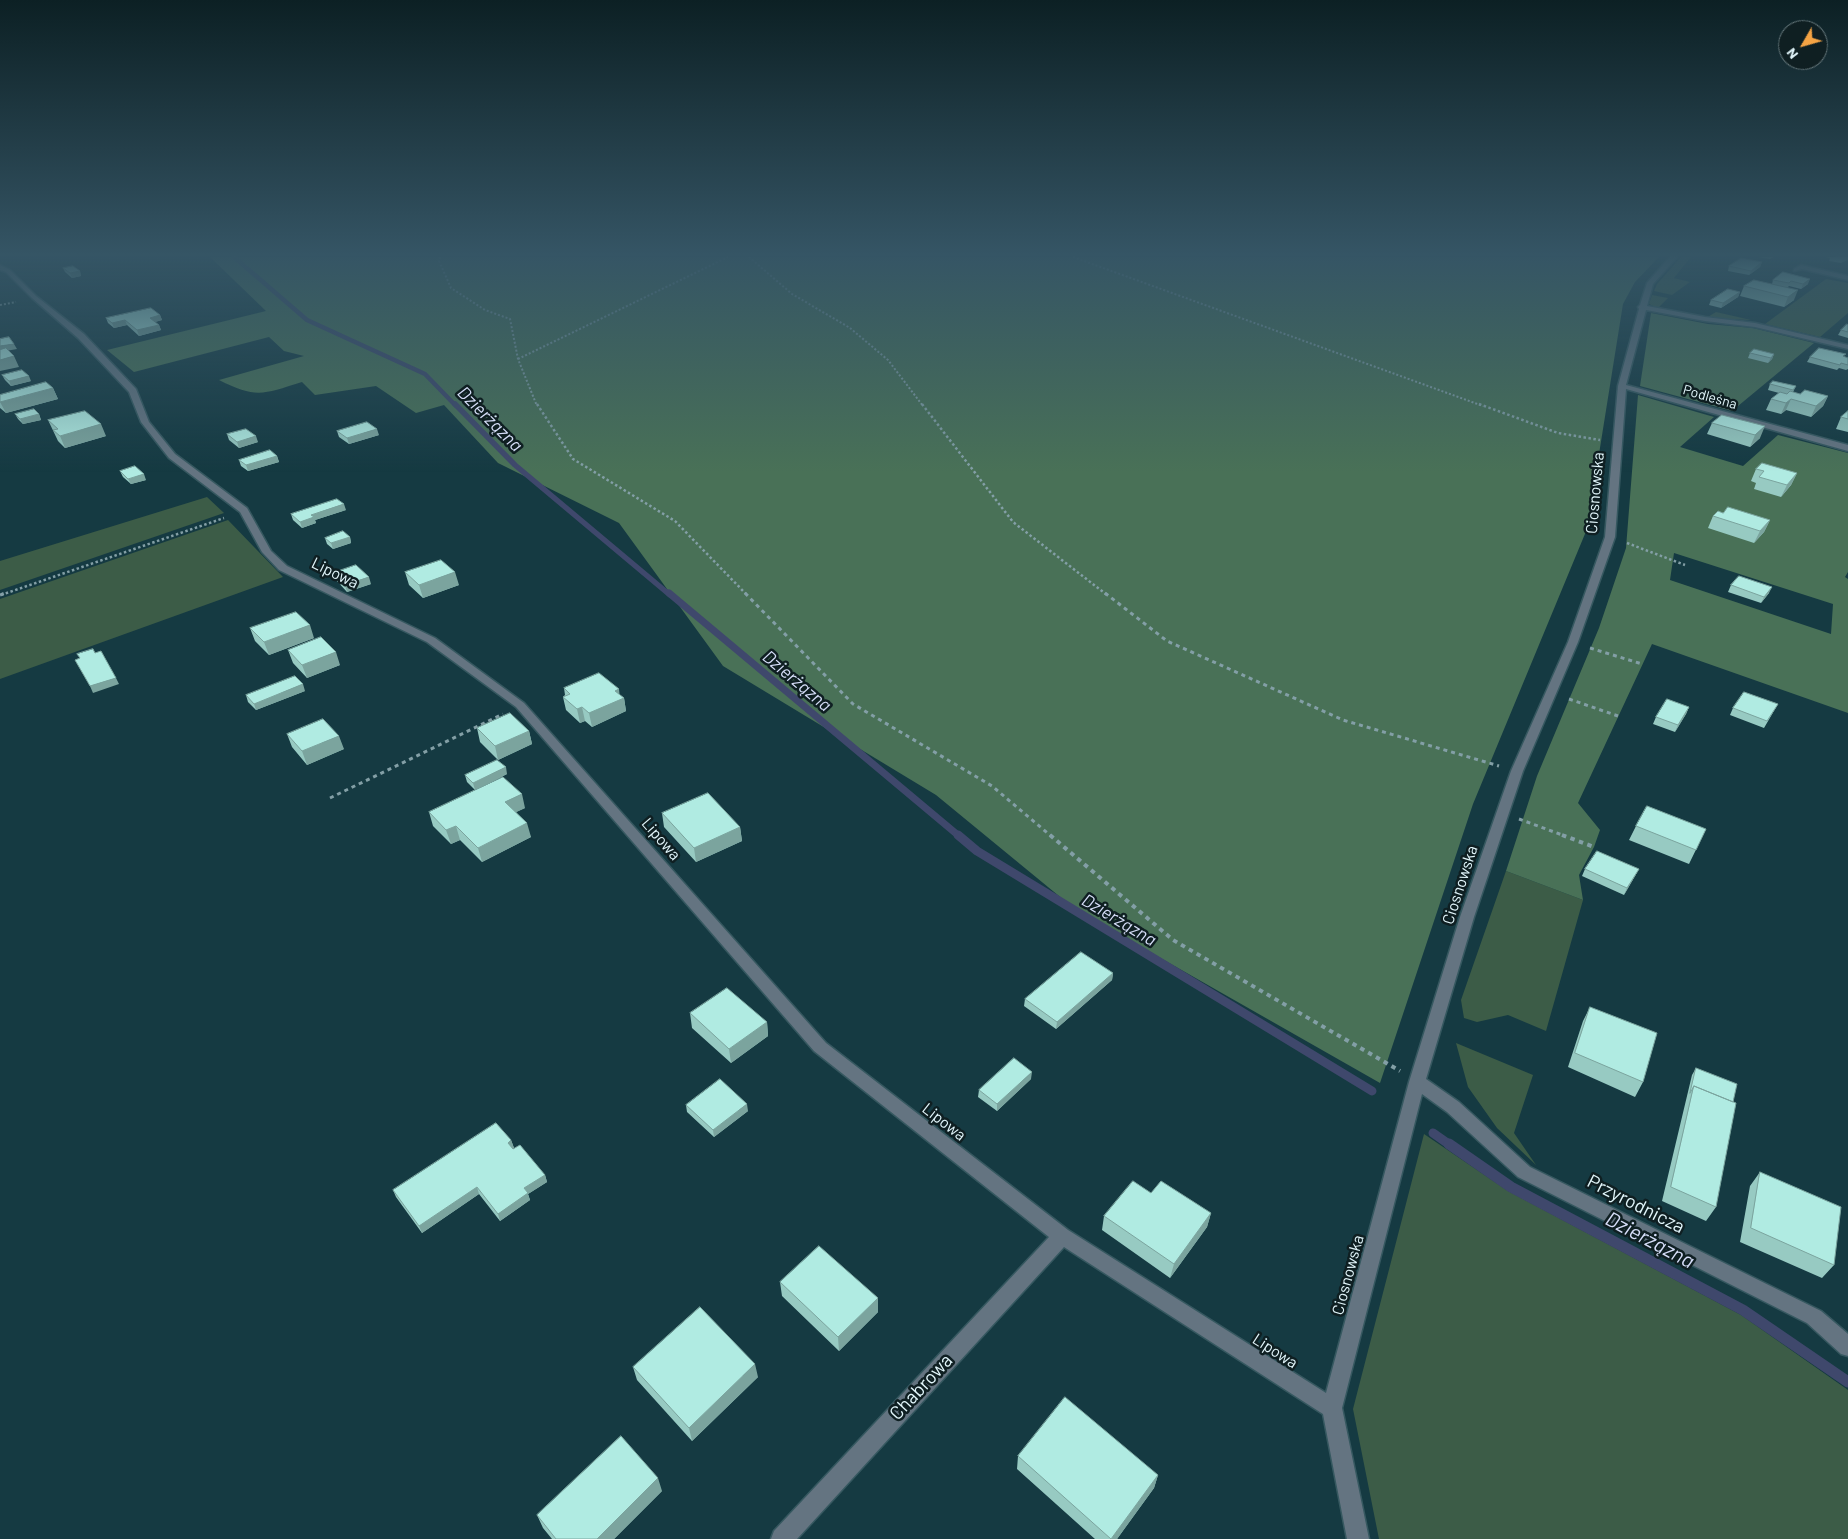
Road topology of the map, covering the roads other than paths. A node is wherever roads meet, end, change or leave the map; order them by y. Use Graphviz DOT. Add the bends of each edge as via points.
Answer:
graph roads {
  1 [pos="72,329"];
  2 [pos="1636,329"];
  3 [pos="1774,329"];
  4 [pos="1848,347"];
  5 [pos="1622,386"];
  6 [pos="1848,448"];
  7 [pos="1418,1082"];
  8 [pos="1062,1236"];
  9 [pos="1848,1347"];
  10 [pos="1332,1408"];
  11 [pos="782,1539"];
  12 [pos="1358,1539"];
  1 -- 8 [label="street, Lipowa" via="133,391 145,422 172,456 244,510 267,552 284,568 431,640 520,705 820,1047"];
  2 -- 5 [label="street, Ciosnowska"];
  3 -- 4 [label="street"];
  5 -- 6 [label="street, Podleśna"];
  5 -- 7 [label="street, Ciosnowska" via="1610,537 1573,642 1516,771 1467,917"];
  7 -- 9 [label="street, Przyrodnicza" via="1454,1107 1524,1172 1814,1318"];
  7 -- 10 [label="street, Ciosnowska"];
  8 -- 10 [label="street, Lipowa"];
  8 -- 11 [label="street, Chabrowa"];
  10 -- 12 [label="street, Ciosnowska"];
}
